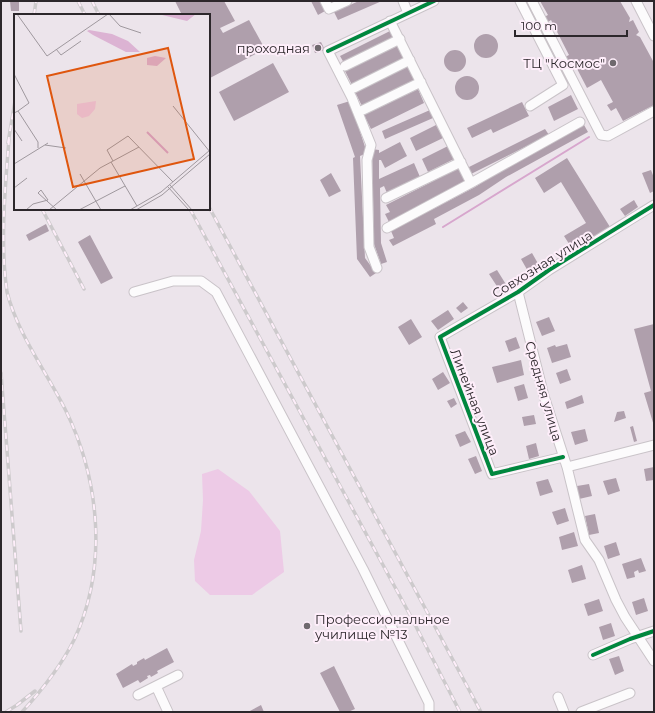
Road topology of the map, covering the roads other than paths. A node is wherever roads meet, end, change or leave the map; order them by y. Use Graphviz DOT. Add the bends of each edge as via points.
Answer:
graph roads {
  1 [pos="325,1"];
  2 [pos="347,1"];
  3 [pos="403,1"];
  4 [pos="434,1"];
  5 [pos="520,1"];
  6 [pos="532,1"];
  7 [pos="636,1"];
  8 [pos="408,13"];
  9 [pos="390,21"];
  10 [pos="654,36"];
  11 [pos="400,40"];
  12 [pos="410,60"];
  13 [pos="345,66"];
  14 [pos="421,82"];
  15 [pos="354,88"];
  16 [pos="530,106"];
  17 [pos="363,110"];
  18 [pos="654,111"];
  19 [pos="580,122"];
  20 [pos="461,162"];
  21 [pos="471,183"];
  22 [pos="386,198"];
  23 [pos="654,205"];
  24 [pos="387,228"];
  25 [pos="377,268"];
  26 [pos="134,292"];
  27 [pos="518,292"];
  28 [pos="440,337"];
  29 [pos="654,445"];
  30 [pos="563,457"];
  31 [pos="567,467"];
  32 [pos="654,631"];
  33 [pos="638,636"];
  34 [pos="593,655"];
  35 [pos="654,661"];
  36 [pos="178,675"];
  37 [pos="156,686"];
  38 [pos="630,693"];
  39 [pos="138,695"];
  40 [pos="558,697"];
  41 [pos="429,707"];
  42 [pos="168,712"];
  43 [pos="564,712"];
  44 [pos="581,712"];
  1 -- 2 [label="street" via="329,9"];
  3 -- 8 [label="street"];
  4 -- 8 [label="street"];
  5 -- 16 [label="street" via="563,85"];
  6 -- 18 [label="street" via="601,135 608,136"];
  7 -- 10 [label="street"];
  8 -- 9 [label="street"];
  9 -- 11 [label="street"];
  9 -- 25 [label="street" via="328,51 352,98 371,145 367,160 369,247"];
  11 -- 12 [label="street"];
  11 -- 13 [label="street"];
  12 -- 14 [label="street"];
  12 -- 15 [label="street"];
  14 -- 17 [label="street"];
  14 -- 20 [label="street"];
  19 -- 21 [label="street"];
  20 -- 21 [label="street"];
  20 -- 22 [label="street"];
  21 -- 24 [label="street"];
  23 -- 27 [label="street, Совхозная улица"];
  26 -- 41 [label="street" via="173,281 202,280 216,292 363,569"];
  27 -- 28 [label="street, Совхозная улица"];
  27 -- 30 [label="street, Средняя улица" via="544,396"];
  28 -- 30 [label="street, Линейная улица" via="492,474"];
  29 -- 31 [label="street"];
  30 -- 31 [label="street, Средняя улица"];
  31 -- 33 [label="street, Средняя улица" via="585,540 599,560 616,600"];
  32 -- 33 [label="street"];
  33 -- 34 [label="street"];
  33 -- 35 [label="street, Средняя улица"];
  36 -- 37 [label="street"];
  37 -- 39 [label="street"];
  37 -- 42 [label="street"];
  38 -- 44 [label="street"];
  40 -- 43 [label="street"];
}
